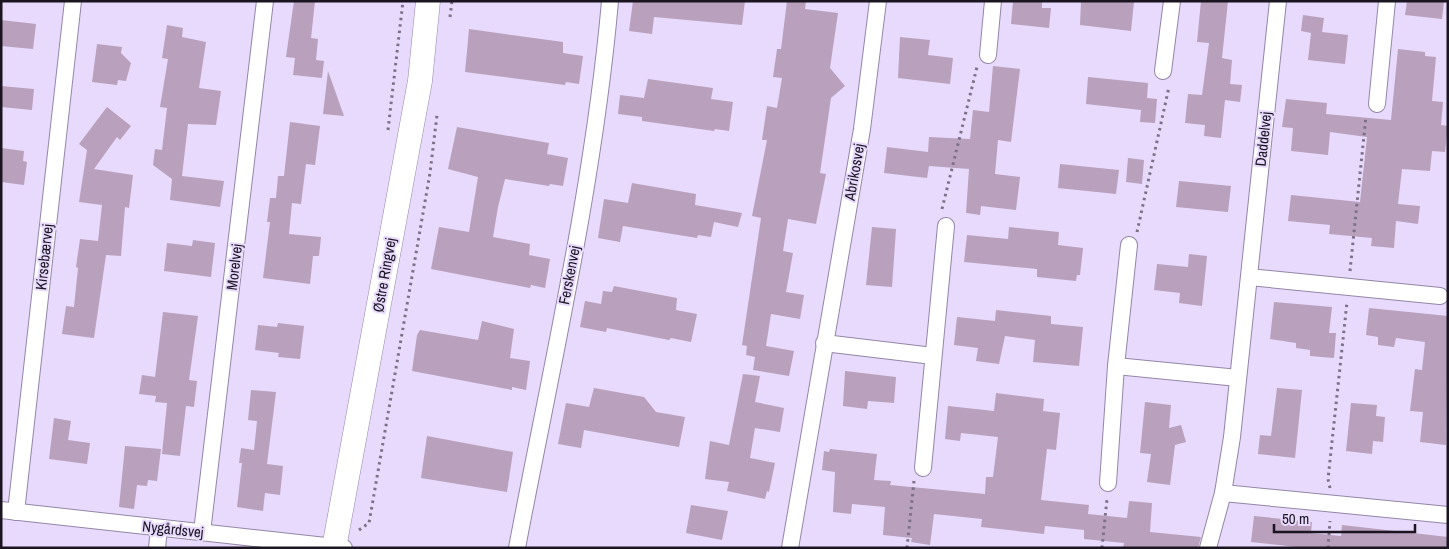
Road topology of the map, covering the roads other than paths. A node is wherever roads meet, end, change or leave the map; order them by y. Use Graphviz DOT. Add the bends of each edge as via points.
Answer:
graph roads {
  1 [pos="73,1"];
  2 [pos="265,1"];
  3 [pos="428,1"];
  4 [pos="610,1"];
  5 [pos="878,1"];
  6 [pos="993,1"];
  7 [pos="1172,1"];
  8 [pos="1278,1"];
  9 [pos="1387,1"];
  10 [pos="988,55"];
  11 [pos="1163,71"];
  12 [pos="1377,104"];
  13 [pos="946,226"];
  14 [pos="1129,244"];
  15 [pos="1249,277"];
  16 [pos="1440,296"];
  17 [pos="824,343"];
  18 [pos="933,356"];
  19 [pos="1116,366"];
  20 [pos="1238,378"];
  21 [pos="922,468"];
  22 [pos="1108,483"];
  23 [pos="1223,493"];
  24 [pos="8,511"];
  25 [pos="1448,515"];
  26 [pos="159,528"];
  27 [pos="202,532"];
  28 [pos="338,547"];
  29 [pos="157,548"];
  30 [pos="517,548"];
  31 [pos="790,548"];
  32 [pos="1208,548"];
  1 -- 24 [label="street, Kirsebærvej"];
  2 -- 27 [label="street, Morelvej"];
  3 -- 28 [label="street, Østre Ringvej" via="420,81"];
  4 -- 30 [label="street, Ferskenvej" via="584,196"];
  5 -- 17 [label="street, Abrikosvej" via="862,129"];
  6 -- 10 [label="street"];
  7 -- 11 [label="street"];
  8 -- 15 [label="street, Daddelvej"];
  9 -- 12 [label="street"];
  13 -- 18 [label="street"];
  14 -- 19 [label="street"];
  15 -- 16 [label="street"];
  15 -- 20 [label="street, Daddelvej"];
  17 -- 18 [label="street"];
  17 -- 31 [label="street, Abrikosvej"];
  18 -- 21 [label="street"];
  19 -- 20 [label="street"];
  19 -- 22 [label="street"];
  20 -- 23 [label="street, Daddelvej"];
  23 -- 25 [label="street"];
  23 -- 32 [label="street, Daddelvej"];
  24 -- 26 [label="street, Nygårdsvej"];
  26 -- 27 [label="street, Nygårdsvej"];
  26 -- 29 [label="street"];
  27 -- 28 [label="street, Nygårdsvej"];
}
